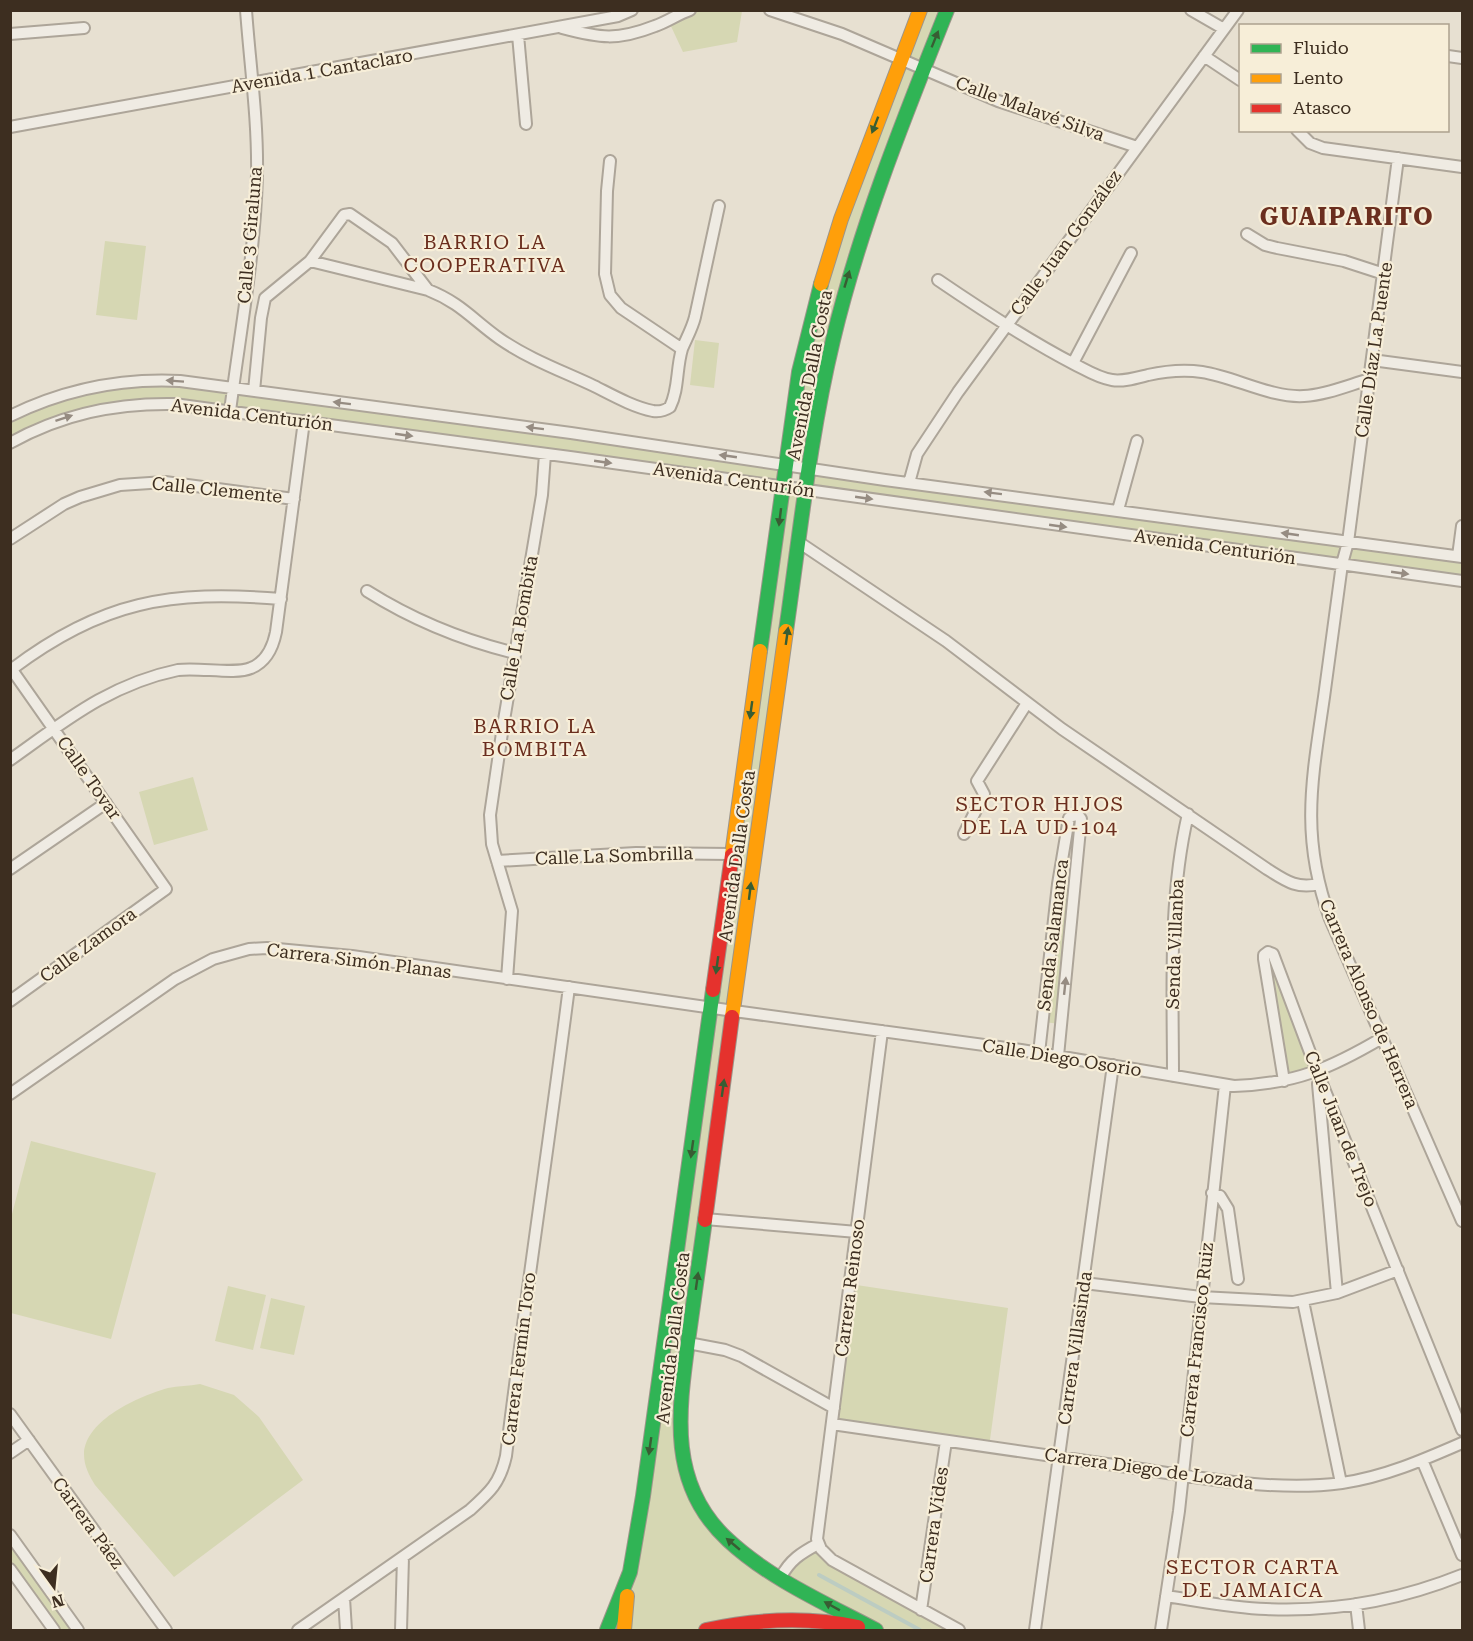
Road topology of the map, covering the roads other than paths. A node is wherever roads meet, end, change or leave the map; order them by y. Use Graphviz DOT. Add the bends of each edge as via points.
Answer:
graph roads {
  1 [pos="246,10"];
  2 [pos="632,10"];
  3 [pos="690,10"];
  4 [pos="770,10"];
  5 [pos="920,10"];
  6 [pos="947,10"];
  7 [pos="1191,10"];
  8 [pos="1238,10"];
  9 [pos="84,28"];
  10 [pos="559,28"];
  11 [pos="1224,29"];
  12 [pos="10,34"];
  13 [pos="519,35"];
  14 [pos="1204,56"];
  15 [pos="901,59"];
  16 [pos="924,68"];
  17 [pos="1239,79"];
  18 [pos="251,84"];
  19 [pos="526,124"];
  20 [pos="10,127"];
  21 [pos="1299,132"];
  22 [pos="1137,147"];
  23 [pos="1398,158"];
  24 [pos="610,161"];
  25 [pos="1462,166"];
  26 [pos="719,206"];
  27 [pos="1247,234"];
  28 [pos="1131,253"];
  29 [pos="310,261"];
  30 [pos="1384,274"];
  31 [pos="938,280"];
  32 [pos="428,290"];
  33 [pos="1006,325"];
  34 [pos="682,349"];
  35 [pos="1372,360"];
  36 [pos="1073,363"];
  37 [pos="1462,372"];
  38 [pos="1370,379"];
  39 [pos="233,388"];
  40 [pos="254,391"];
  41 [pos="230,411"];
  42 [pos="10,416"];
  43 [pos="304,421"];
  44 [pos="1137,441"];
  45 [pos="10,443"];
  46 [pos="545,453"];
  47 [pos="786,465"];
  48 [pos="809,468"];
  49 [pos="909,483"];
  50 [pos="783,487"];
  51 [pos="807,490"];
  52 [pos="294,499"];
  53 [pos="1118,510"];
  54 [pos="1462,526"];
  55 [pos="10,539"];
  56 [pos="1348,542"];
  57 [pos="800,543"];
  58 [pos="1460,556"];
  59 [pos="1342,564"];
  60 [pos="1462,581"];
  61 [pos="367,591"];
  62 [pos="281,599"];
  63 [pos="515,653"];
  64 [pos="11,668"];
  65 [pos="1027,703"];
  66 [pos="54,729"];
  67 [pos="10,760"];
  68 [pos="106,803"];
  69 [pos="1188,814"];
  70 [pos="964,834"];
  71 [pos="732,854"];
  72 [pos="497,861"];
  73 [pos="10,869"];
  74 [pos="1319,884"];
  75 [pos="166,889"];
  76 [pos="507,979"];
  77 [pos="569,987"];
  78 [pos="10,1001"];
  79 [pos="711,1008"];
  80 [pos="734,1011"];
  81 [pos="882,1031"];
  82 [pos="1382,1038"];
  83 [pos="1039,1053"];
  84 [pos="1058,1056"];
  85 [pos="1113,1065"];
  86 [pos="1317,1071"];
  87 [pos="1173,1076"];
  88 [pos="1284,1081"];
  89 [pos="1225,1085"];
  90 [pos="10,1094"];
  91 [pos="1212,1193"];
  92 [pos="705,1219"];
  93 [pos="1462,1221"];
  94 [pos="857,1232"];
  95 [pos="1398,1270"];
  96 [pos="1238,1279"];
  97 [pos="1084,1283"];
  98 [pos="1337,1293"];
  99 [pos="1201,1297"];
  100 [pos="1303,1301"];
  101 [pos="688,1343"];
  102 [pos="834,1408"];
  103 [pos="10,1414"];
  104 [pos="832,1424"];
  105 [pos="14,1428"];
  106 [pos="1462,1430"];
  107 [pos="28,1440"];
  108 [pos="946,1441"];
  109 [pos="1462,1443"];
  110 [pos="10,1453"];
  111 [pos="1060,1457"];
  112 [pos="1422,1460"];
  113 [pos="1183,1474"];
  114 [pos="1341,1483"];
  115 [pos="10,1535"];
  116 [pos="818,1544"];
  117 [pos="1462,1554"];
  118 [pos="403,1557"];
  119 [pos="10,1569"];
  120 [pos="630,1572"];
  121 [pos="1462,1575"];
  122 [pos="785,1579"];
  123 [pos="1166,1596"];
  124 [pos="344,1598"];
  125 [pos="1356,1604"];
  126 [pos="921,1610"];
  127 [pos="804,1625"];
  128 [pos="54,1630"];
  129 [pos="78,1630"];
  130 [pos="166,1630"];
  131 [pos="298,1630"];
  132 [pos="346,1630"];
  133 [pos="402,1630"];
  134 [pos="607,1630"];
  135 [pos="624,1630"];
  136 [pos="706,1630"];
  137 [pos="875,1630"];
  138 [pos="959,1630"];
  139 [pos="1035,1630"];
  140 [pos="1161,1630"];
  141 [pos="1359,1630"];
  1 -- 18 [label="street, Calle 3 Giraluna"];
  2 -- 10 [label="street, Avenida 1 Cantaclaro"];
  3 -- 10 [label="street" via="655,26 610,38"];
  4 -- 15 [label="street, Calle Malavé Silva" via="822,26"];
  5 -- 15 [label="street, Avenida Dalla Costa"];
  16 -- 6 [label="street, Avenida Dalla Costa, one-way"];
  7 -- 11 [label="street"];
  8 -- 11 [label="street, Calle Juan González"];
  9 -- 12 [label="street"];
  10 -- 13 [label="street, Avenida 1 Cantaclaro"];
  11 -- 14 [label="street, Calle Juan González"];
  13 -- 18 [label="street, Avenida 1 Cantaclaro"];
  13 -- 19 [label="street"];
  14 -- 17 [label="street"];
  14 -- 22 [label="street, Calle Juan González"];
  15 -- 16 [label="street, Calle Malavé Silva"];
  15 -- 47 [label="street, Avenida Dalla Costa, one-way" via="856,174 822,279 799,372"];
  16 -- 22 [label="street, Calle Malavé Silva" via="998,101"];
  48 -- 16 [label="street, Avenida Dalla Costa, one-way" via="843,295 869,213"];
  18 -- 20 [label="street, Avenida 1 Cantaclaro"];
  18 -- 39 [label="street, Calle 3 Giraluna" via="256,197"];
  21 -- 23 [label="street" via="1323,148"];
  22 -- 33 [label="street, Calle Juan González"];
  23 -- 25 [label="street"];
  23 -- 30 [label="street, Calle Díaz La Puente"];
  24 -- 34 [label="street" via="605,274 610,295 621,308"];
  26 -- 34 [label="street" via="695,317"];
  27 -- 30 [label="street" via="1271,246"];
  28 -- 36 [label="street"];
  29 -- 32 [label="street"];
  29 -- 32 [label="street" via="344,215 350,214 392,243"];
  29 -- 40 [label="street" via="265,298"];
  30 -- 35 [label="street, Calle Díaz La Puente"];
  31 -- 33 [label="street"];
  32 -- 34 [label="street" via="453,301 499,339 538,362 650,411 670,407"];
  33 -- 36 [label="street"];
  33 -- 49 [label="street, Calle Juan González" via="926,438"];
  35 -- 37 [label="street"];
  35 -- 38 [label="street, Calle Díaz La Puente"];
  36 -- 38 [label="street" via="1112,381 1184,370 1293,396 1316,395"];
  38 -- 56 [label="street, Calle Díaz La Puente"];
  39 -- 40 [label="street, Avenida Centurión"];
  39 -- 41 [label="street, Calle 3 Giraluna"];
  39 -- 42 [label="street, Avenida Centurión, one-way" via="180,381 128,381 74,391"];
  47 -- 40 [label="street, Avenida Centurión, one-way"];
  41 -- 43 [label="street, Avenida Centurión"];
  45 -- 41 [label="street, Avenida Centurión, one-way" via="60,420 124,405 174,404"];
  43 -- 46 [label="street, Avenida Centurión, one-way"];
  43 -- 52 [label="street"];
  44 -- 53 [label="street"];
  46 -- 50 [label="street, Avenida Centurión, one-way"];
  46 -- 63 [label="street, Calle La Bombita" via="542,495"];
  47 -- 48 [label="street, Avenida Centurión"];
  47 -- 50 [label="street, Avenida Dalla Costa"];
  48 -- 49 [label="street, Avenida Centurión"];
  48 -- 51 [label="street, Avenida Dalla Costa"];
  53 -- 49 [label="street, Avenida Centurión, one-way"];
  50 -- 51 [label="street, Avenida Centurión"];
  50 -- 71 [label="street, Avenida Dalla Costa, one-way"];
  51 -- 57 [label="street, Avenida Dalla Costa"];
  51 -- 59 [label="street, Avenida Centurión, one-way"];
  52 -- 55 [label="street, Calle Clemente" via="165,482 120,485 63,504"];
  52 -- 62 [label="street"];
  56 -- 53 [label="street, Avenida Centurión, one-way"];
  54 -- 58 [label="street"];
  56 -- 58 [label="street, Avenida Centurión"];
  56 -- 59 [label="street, Calle Díaz La Puente"];
  57 -- 65 [label="street" via="946,641"];
  80 -- 57 [label="street, Avenida Dalla Costa, one-way"];
  59 -- 60 [label="street, Avenida Centurión, one-way"];
  59 -- 74 [label="street, Carrera Alonso de Herrera" via="1310,801"];
  61 -- 63 [label="street" via="441,630"];
  62 -- 64 [label="street" via="216,595 140,604 76,628"];
  62 -- 66 [label="street" via="274,642 253,667 182,670 149,677 89,704"];
  63 -- 72 [label="street, Calle La Bombita" via="490,815 490,837"];
  64 -- 66 [label="street, Calle Tovar"];
  65 -- 69 [label="street"];
  65 -- 70 [label="street" via="977,781 984,794"];
  66 -- 67 [label="street"];
  66 -- 68 [label="street, Calle Tovar"];
  68 -- 73 [label="street"];
  68 -- 75 [label="street, Calle Tovar"];
  69 -- 74 [label="street" via="1283,879 1302,887"];
  69 -- 87 [label="street, Senda Villanba" via="1174,907"];
  71 -- 72 [label="street, Calle La Sombrilla" via="636,853"];
  71 -- 79 [label="street, Avenida Dalla Costa, one-way"];
  72 -- 76 [label="street, Calle La Bombita" via="512,910"];
  74 -- 82 [label="street, Carrera Alonso de Herrera" via="1330,919"];
  75 -- 78 [label="street, Calle Zamora"];
  76 -- 77 [label="street, Carrera Simón Planas"];
  76 -- 90 [label="street, Carrera Simón Planas" via="295,950 267,948 230,954 175,979"];
  77 -- 79 [label="street, Carrera Simón Planas"];
  77 -- 118 [label="street, Carrera Fermín Toro" via="502,1474 486,1496"];
  79 -- 80 [label="street, Carrera Simón Planas"];
  79 -- 120 [label="street, Avenida Dalla Costa, one-way"];
  80 -- 81 [label="street, Calle Diego Osorio"];
  92 -- 80 [label="street, Avenida Dalla Costa, one-way"];
  81 -- 83 [label="street, Calle Diego Osorio"];
  81 -- 94 [label="street, Carrera Reinoso"];
  82 -- 86 [label="street, Calle Diego Osorio"];
  82 -- 93 [label="street, Carrera Alonso de Herrera"];
  83 -- 84 [label="street, Calle Diego Osorio"];
  84 -- 83 [label="street, Senda Salamanca, one-way" via="1081,819 1078,815 1069,818 1058,884"];
  84 -- 85 [label="street, Calle Diego Osorio"];
  85 -- 87 [label="street, Calle Diego Osorio"];
  85 -- 97 [label="street, Carrera Villasinda"];
  86 -- 88 [label="street, Calle Diego Osorio"];
  86 -- 88 [label="street, Calle Juan de Trejo" via="1273,954 1268,952 1264,959"];
  86 -- 95 [label="street, Calle Juan de Trejo"];
  86 -- 98 [label="street"];
  87 -- 89 [label="street, Calle Diego Osorio"];
  88 -- 89 [label="street, Calle Diego Osorio"];
  89 -- 91 [label="street, Carrera Francisco Ruiz"];
  91 -- 96 [label="street" via="1220,1196 1228,1209"];
  91 -- 99 [label="street, Carrera Francisco Ruiz"];
  92 -- 94 [label="street"];
  101 -- 92 [label="street, Avenida Dalla Costa, one-way"];
  94 -- 102 [label="street, Carrera Reinoso"];
  95 -- 98 [label="street"];
  95 -- 106 [label="street, Calle Juan de Trejo"];
  97 -- 99 [label="street"];
  97 -- 111 [label="street, Carrera Villasinda"];
  98 -- 100 [label="street"];
  99 -- 100 [label="street"];
  99 -- 113 [label="street, Carrera Francisco Ruiz"];
  100 -- 114 [label="street"];
  101 -- 102 [label="street" via="741,1356"];
  122 -- 101 [label="street, Avenida Dalla Costa, one-way" via="727,1540 691,1485 679,1431"];
  102 -- 104 [label="street, Carrera Reinoso"];
  103 -- 105 [label="street, Carrera Páez"];
  104 -- 108 [label="street, Carrera Diego de Lozada"];
  104 -- 116 [label="street, Carrera Reinoso"];
  105 -- 107 [label="street, Carrera Páez"];
  107 -- 110 [label="street"];
  107 -- 130 [label="street, Carrera Páez"];
  108 -- 111 [label="street, Carrera Diego de Lozada"];
  108 -- 126 [label="street, Carrera Vides"];
  109 -- 112 [label="street, Carrera Diego de Lozada"];
  111 -- 113 [label="street, Carrera Diego de Lozada"];
  111 -- 139 [label="street, Carrera Villasinda"];
  112 -- 114 [label="street, Carrera Diego de Lozada"];
  112 -- 117 [label="street"];
  113 -- 114 [label="street, Carrera Diego de Lozada" via="1267,1485"];
  113 -- 123 [label="street, Carrera Francisco Ruiz"];
  115 -- 129 [label="street"];
  116 -- 122 [label="street" via="788,1564"];
  116 -- 126 [label="street" via="832,1560"];
  118 -- 124 [label="street, Carrera Fermín Toro"];
  118 -- 133 [label="street"];
  119 -- 128 [label="street"];
  120 -- 134 [label="street, Avenida Dalla Costa"];
  120 -- 135 [label="street"];
  121 -- 125 [label="street" via="1399,1596"];
  122 -- 127 [label="street" via="798,1597"];
  137 -- 122 [label="street, Avenida Dalla Costa, one-way"];
  123 -- 125 [label="street" via="1265,1609"];
  123 -- 140 [label="street, Carrera Francisco Ruiz"];
  124 -- 131 [label="street, Carrera Fermín Toro"];
  124 -- 132 [label="street"];
  125 -- 141 [label="street"];
  126 -- 138 [label="street"];
  127 -- 136 [label="street" via="757,1621"];
  127 -- 137 [label="street" via="844,1623"];
}
